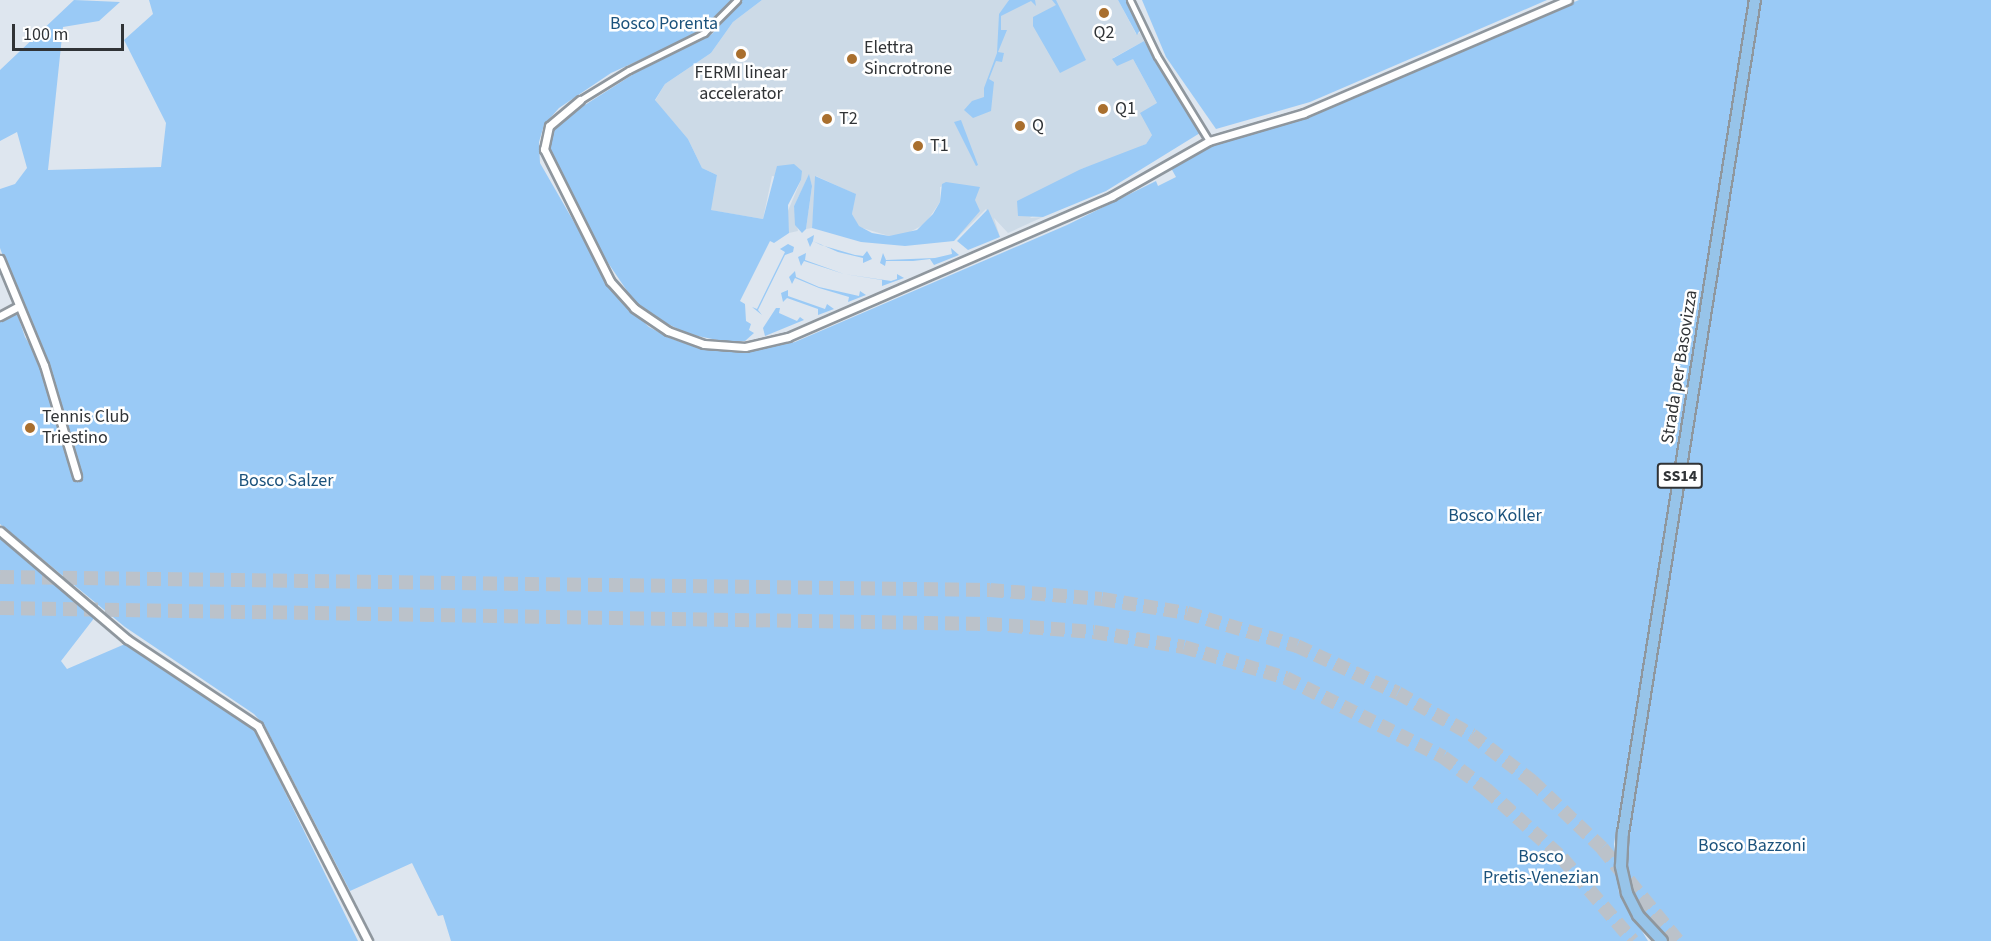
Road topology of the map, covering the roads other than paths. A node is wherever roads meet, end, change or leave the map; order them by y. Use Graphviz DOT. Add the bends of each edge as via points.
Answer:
graph roads {
  1 [pos="737,0"];
  2 [pos="1130,0"];
  3 [pos="1568,0"];
  4 [pos="1755,0"];
  5 [pos="580,100"];
  6 [pos="1209,141"];
  7 [pos="0,259"];
  8 [pos="17,307"];
  9 [pos="0,316"];
  10 [pos="77,476"];
  11 [pos="0,531"];
  12 [pos="368,941"];
  13 [pos="1662,941"];
  1 -- 5 [label="street" via="699,37 629,70"];
  2 -- 6 [label="street" via="1157,56"];
  3 -- 6 [label="street" via="1304,113"];
  4 -- 13 [label="main road, Strada per Basovizza / SS14" via="1623,833 1621,866 1627,893 1638,915"];
  5 -- 6 [label="street" via="549,126 544,149 610,281 656,325 686,339 728,347 779,340 846,312 1112,196"];
  7 -- 8 [label="street"];
  8 -- 9 [label="street"];
  8 -- 10 [label="street" via="44,365"];
  11 -- 12 [label="street" via="128,639 258,726"];
}
